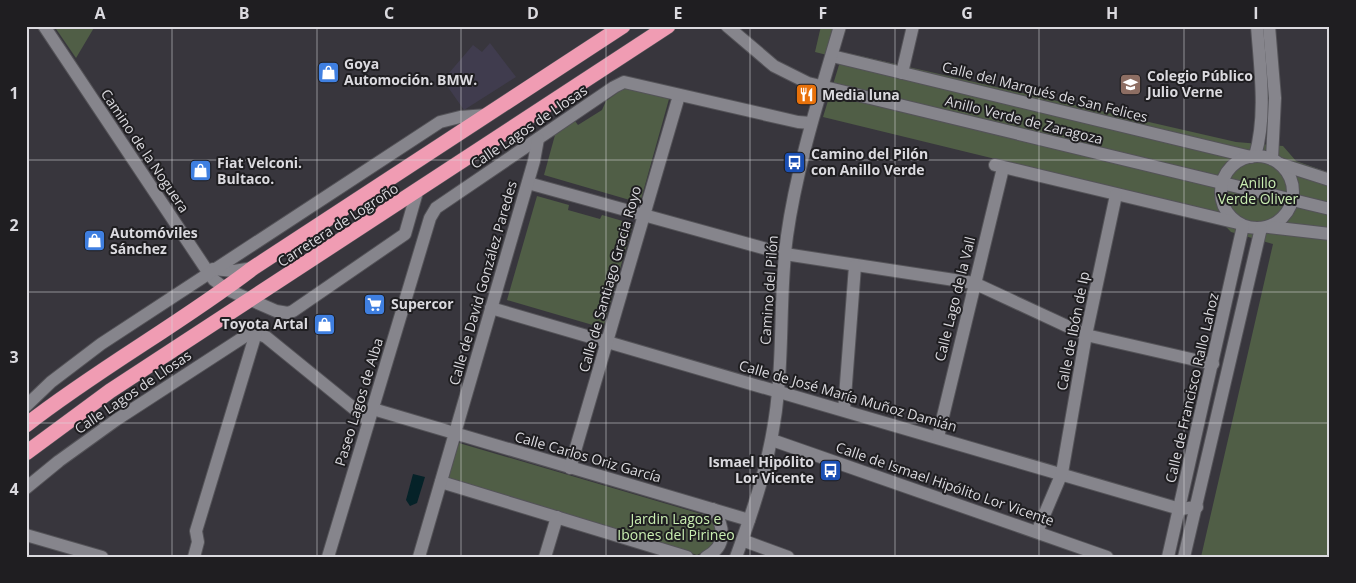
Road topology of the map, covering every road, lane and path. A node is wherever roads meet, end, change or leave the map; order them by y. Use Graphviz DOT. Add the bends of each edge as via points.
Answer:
graph roads {
  1 [pos="44,26"];
  2 [pos="622,26"];
  3 [pos="668,26"];
  4 [pos="727,26"];
  5 [pos="840,26"];
  6 [pos="913,26"];
  7 [pos="1257,26"];
  8 [pos="1269,26"];
  9 [pos="832,56"];
  10 [pos="902,73"];
  11 [pos="822,86"];
  12 [pos="678,99"];
  13 [pos="487,115"];
  14 [pos="812,123"];
  15 [pos="538,139"];
  16 [pos="1253,157"];
  17 [pos="1276,162"];
  18 [pos="1330,180"];
  19 [pos="1223,182"];
  20 [pos="528,183"];
  21 [pos="417,192"];
  22 [pos="1116,195"];
  23 [pos="1293,200"];
  24 [pos="443,203"];
  25 [pos="1330,209"];
  26 [pos="644,216"];
  27 [pos="1241,224"];
  28 [pos="1265,228"];
  29 [pos="1330,234"];
  30 [pos="785,254"];
  31 [pos="855,266"];
  32 [pos="253,268"];
  33 [pos="211,271"];
  34 [pos="974,283"];
  35 [pos="226,289"];
  36 [pos="254,299"];
  37 [pos="491,308"];
  38 [pos="259,334"];
  39 [pos="1086,335"];
  40 [pos="607,342"];
  41 [pos="1213,364"];
  42 [pos="38,392"];
  43 [pos="778,392"];
  44 [pos="26,400"];
  45 [pos="26,406"];
  46 [pos="844,410"];
  47 [pos="371,414"];
  48 [pos="26,425"];
  49 [pos="455,434"];
  50 [pos="938,437"];
  51 [pos="772,440"];
  52 [pos="27,452"];
  53 [pos="570,468"];
  54 [pos="1062,473"];
  55 [pos="441,482"];
  56 [pos="26,488"];
  57 [pos="1197,507"];
  58 [pos="713,509"];
  59 [pos="1180,509"];
  60 [pos="557,517"];
  61 [pos="749,520"];
  62 [pos="1038,532"];
  63 [pos="26,535"];
  64 [pos="742,540"];
  65 [pos="102,557"];
  66 [pos="194,557"];
  67 [pos="328,557"];
  68 [pos="419,557"];
  69 [pos="546,557"];
  70 [pos="687,557"];
  71 [pos="706,557"];
  72 [pos="736,557"];
  73 [pos="788,557"];
  74 [pos="1107,557"];
  75 [pos="1168,557"];
  76 [pos="1184,557"];
  1 -- 33 [label="street, Camino de la Noguera"];
  2 -- 13 [label="highway, Carretera de Logroño"];
  3 -- 21 [label="highway, Carretera de Logroño"];
  4 -- 11 [label="street, Anillo Verde de Zaragoza" via="785,73"];
  5 -- 9 [label="street, Camino del Pilón"];
  6 -- 10 [label="street"];
  7 -- 16 [label="street" via="1261,105 1259,138"];
  8 -- 17 [label="street"];
  9 -- 10 [label="street, Calle del Marqués de San Felices"];
  9 -- 11 [label="street, Camino del Pilón"];
  10 -- 16 [label="street, Calle del Marqués de San Felices"];
  11 -- 14 [label="street, Camino del Pilón"];
  11 -- 19 [label="street, Anillo Verde de Zaragoza"];
  12 -- 26 [label="street, Calle de Santiago Gracia Royo"];
  13 -- 32 [label="highway, Carretera de Logroño"];
  13 -- 33 [label="street, Carretera de Logroño" via="440,122"];
  14 -- 15 [label="street, Calle Lagos de Llosas" via="624,82"];
  14 -- 30 [label="street, Camino del Pilón" via="790,216"];
  15 -- 20 [label="street, Calle de David González Paredes"];
  15 -- 24 [label="street, Calle Lagos de Llosas"];
  16 -- 17 [label="street"];
  16 -- 19 [label="street" via="1233,166"];
  17 -- 18 [label="street"];
  17 -- 23 [label="street" via="1291,179"];
  19 -- 23 [label="street, Anillo Verde de Zaragoza"];
  19 -- 27 [label="street" via="1222,201 1231,217"];
  20 -- 26 [label="street"];
  20 -- 37 [label="street, Calle de David González Paredes"];
  21 -- 36 [label="highway, Carretera de Logroño"];
  21 -- 36 [label="street" via="405,234 297,308 283,313"];
  22 -- 27 [label="street"];
  22 -- 34 [label="street, Calle Lago de la Vall" via="999,166"];
  22 -- 39 [label="street, Calle de Ibón de Ip"];
  23 -- 25 [label="street, Anillo Verde de Zaragoza"];
  23 -- 28 [label="street" via="1284,216"];
  24 -- 47 [label="street, Paseo Lagos de Alba" via="430,218"];
  26 -- 30 [label="street"];
  26 -- 40 [label="street, Calle de Santiago Gracia Royo"];
  27 -- 28 [label="street"];
  27 -- 41 [label="street, Calle de Francisco Rallo Lahoz"];
  28 -- 29 [label="street"];
  28 -- 57 [label="street"];
  30 -- 31 [label="street"];
  30 -- 43 [label="street, Camino del Pilón"];
  31 -- 34 [label="street"];
  31 -- 46 [label="street"];
  32 -- 33 [label="street, Carretera de Logroño"];
  32 -- 35 [label="highway, Carretera de Logroño"];
  33 -- 35 [label="street, Camino de la Noguera" via="214,280"];
  33 -- 42 [label="street, Carretera de Logroño" via="101,344"];
  34 -- 39 [label="street"];
  34 -- 50 [label="street, Calle Lago de la Vall"];
  35 -- 36 [label="street, Camino de la Noguera"];
  35 -- 48 [label="highway, Carretera de Logroño" via="80,385"];
  36 -- 52 [label="highway, Carretera de Logroño" via="110,391"];
  37 -- 40 [label="street, Calle de José María Muñoz Damián"];
  37 -- 49 [label="street, Calle de David González Paredes"];
  38 -- 47 [label="street"];
  38 -- 56 [label="street, Calle Lagos de Llosas" via="245,335 131,410"];
  38 -- 66 [label="street" via="196,531 198,542"];
  39 -- 41 [label="street"];
  39 -- 54 [label="street, Calle de Ibón de Ip"];
  40 -- 43 [label="street, Calle de José María Muñoz Damián"];
  40 -- 53 [label="street, Calle de Santiago Gracia Royo"];
  41 -- 59 [label="street, Calle de Francisco Rallo Lahoz"];
  42 -- 44 [label="street"];
  42 -- 45 [label="street, Carretera de Logroño"];
  43 -- 46 [label="street, Calle de José María Muñoz Damián"];
  43 -- 51 [label="street, Camino del Pilón"];
  46 -- 50 [label="street, Calle de José María Muñoz Damián"];
  47 -- 49 [label="street"];
  47 -- 67 [label="street, Paseo Lagos de Alba"];
  49 -- 53 [label="street, Calle Carlos Oriz García"];
  49 -- 55 [label="street, Calle de David González Paredes"];
  50 -- 54 [label="street, Calle de José María Muñoz Damián"];
  51 -- 61 [label="street, Camino del Pilón"];
  51 -- 62 [label="street, Calle de Ismael Hipólito Lor Vicente"];
  53 -- 58 [label="street, Calle Carlos Oriz García"];
  54 -- 59 [label="street, Calle de José María Muñoz Damián"];
  54 -- 62 [label="street, Calle de Ibón de Ip"];
  55 -- 60 [label="street"];
  55 -- 68 [label="street, Calle de David González Paredes"];
  57 -- 59 [label="street, Calle de José María Muñoz Damián"];
  57 -- 76 [label="street"];
  58 -- 61 [label="street, Calle Carlos Oriz García"];
  58 -- 71 [label="street" via="721,523 723,536 716,550"];
  59 -- 75 [label="street, Calle de Francisco Rallo Lahoz"];
  60 -- 69 [label="street"];
  60 -- 70 [label="street"];
  61 -- 64 [label="street, Camino del Pilón"];
  62 -- 74 [label="street, Calle de Ismael Hipólito Lor Vicente"];
  63 -- 65 [label="street"];
  64 -- 72 [label="street, Camino del Pilón"];
  64 -- 73 [label="street"];
}
